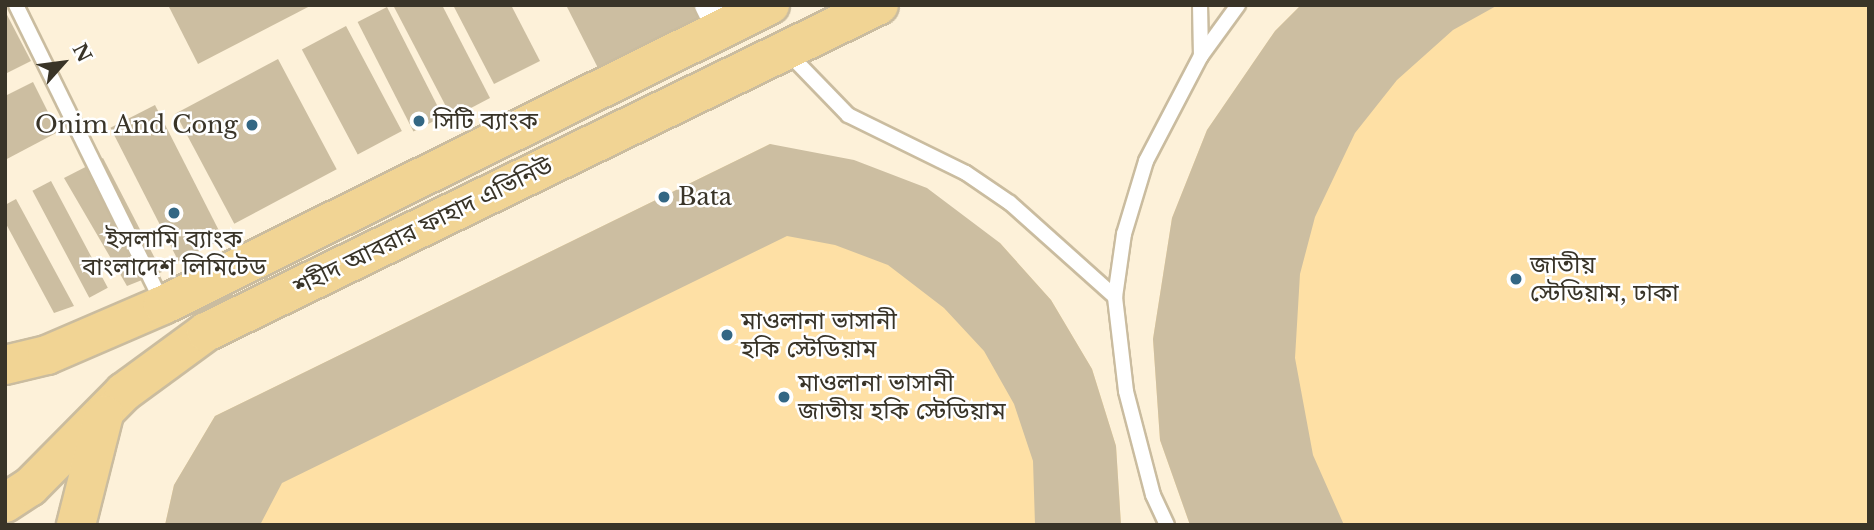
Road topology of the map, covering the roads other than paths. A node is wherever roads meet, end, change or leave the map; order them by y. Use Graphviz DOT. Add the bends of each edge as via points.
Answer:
graph roads {
  1 [pos="16,5"];
  2 [pos="770,5"];
  3 [pos="879,5"];
  4 [pos="1200,5"];
  5 [pos="1238,5"];
  6 [pos="714,17"];
  7 [pos="784,48"];
  8 [pos="1201,56"];
  9 [pos="1115,297"];
  10 [pos="163,305"];
  11 [pos="8,362"];
  12 [pos="104,414"];
  13 [pos="5,503"];
  14 [pos="76,525"];
  15 [pos="1167,525"];
  1 -- 10 [label="lane"];
  2 -- 6 [label="main road, শহীদ আবরার ফাহাদ এভিনিউ"];
  3 -- 7 [label="main road, শহীদ আবরার ফাহাদ এভিনিউ"];
  4 -- 8 [label="lane"];
  5 -- 8 [label="lane"];
  6 -- 10 [label="main road, শহীদ আবরার ফাহাদ এভিনিউ"];
  7 -- 9 [label="lane" via="848,115 966,173 1010,202"];
  7 -- 12 [label="main road, শহীদ আবরার ফাহাদ এভিনিউ" via="206,332 172,353"];
  8 -- 9 [label="lane" via="1146,161 1124,234"];
  9 -- 15 [label="lane" via="1126,391 1153,495"];
  10 -- 11 [label="main road, শহীদ আবরার ফাহাদ এভিনিউ" via="47,355"];
  12 -- 13 [label="main road, শহীদ আবরার ফাহাদ এভিনিউ" via="30,486"];
  12 -- 14 [label="main road"];
}
